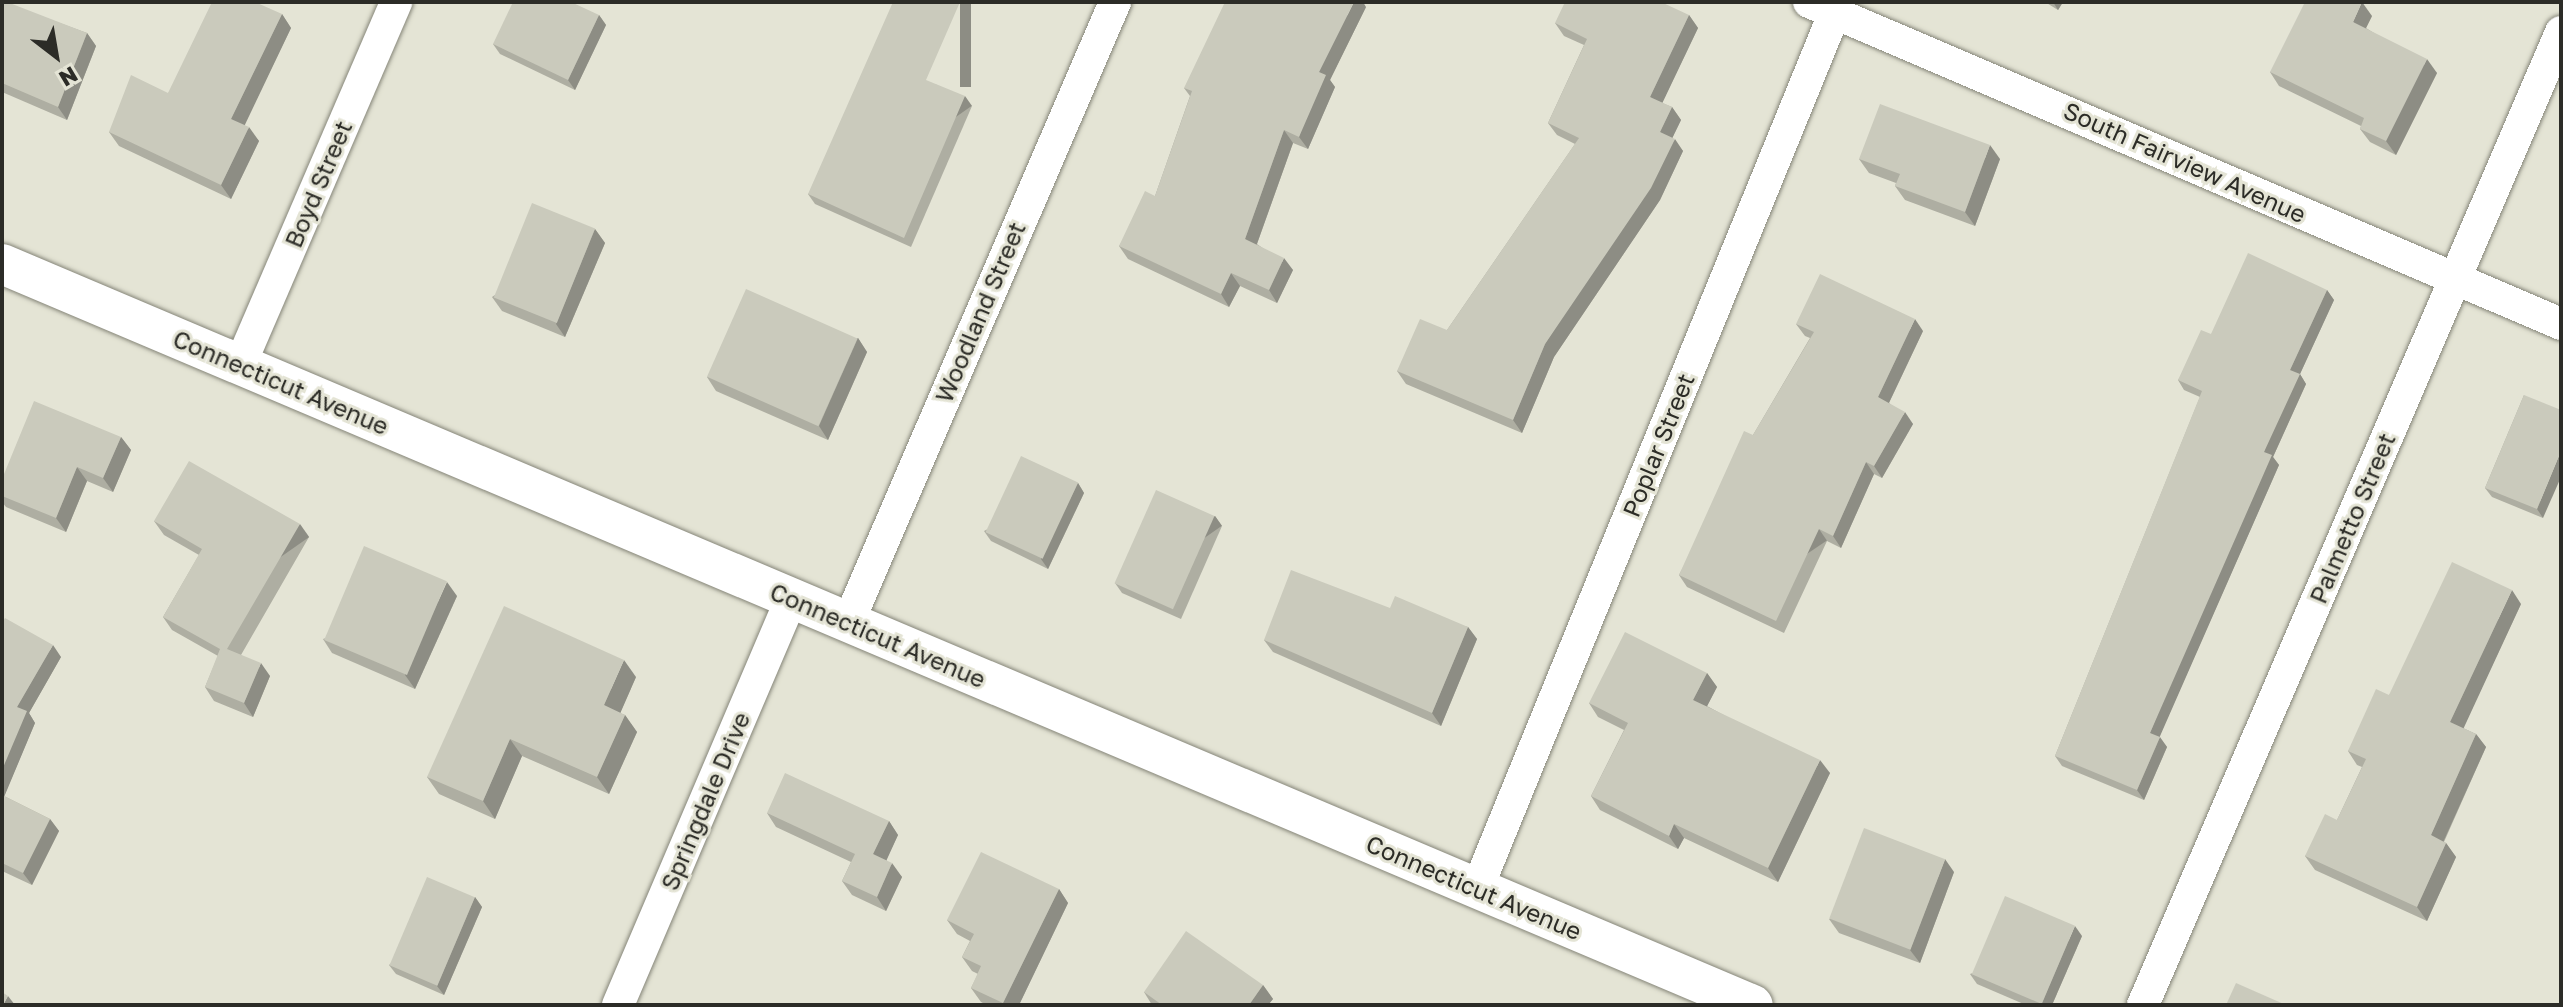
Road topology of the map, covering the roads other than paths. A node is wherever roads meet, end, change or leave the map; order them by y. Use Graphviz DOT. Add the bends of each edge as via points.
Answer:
graph roads {
  1 [pos="396,2"];
  2 [pos="1115,2"];
  3 [pos="1828,6"];
  4 [pos="2561,32"];
  5 [pos="2,264"];
  6 [pos="2456,279"];
  7 [pos="2561,324"];
  8 [pos="240,365"];
  9 [pos="792,597"];
  10 [pos="848,623"];
  11 [pos="1477,889"];
  12 [pos="618,1005"];
  13 [pos="1753,1005"];
  14 [pos="2143,1005"];
  1 -- 8 [label="street, Boyd Street"];
  2 -- 10 [label="street, Woodland Street"];
  3 -- 6 [label="street, South Fairview Avenue"];
  3 -- 11 [label="street, Poplar Street"];
  4 -- 6 [label="street, Palmetto Street"];
  5 -- 8 [label="street, Connecticut Avenue"];
  6 -- 7 [label="street, South Fairview Avenue"];
  6 -- 14 [label="street, Palmetto Street"];
  8 -- 9 [label="street, Connecticut Avenue"];
  9 -- 10 [label="street, Connecticut Avenue"];
  9 -- 12 [label="street, Springdale Drive"];
  10 -- 11 [label="street, Connecticut Avenue"];
  11 -- 13 [label="street, Connecticut Avenue"];
}
